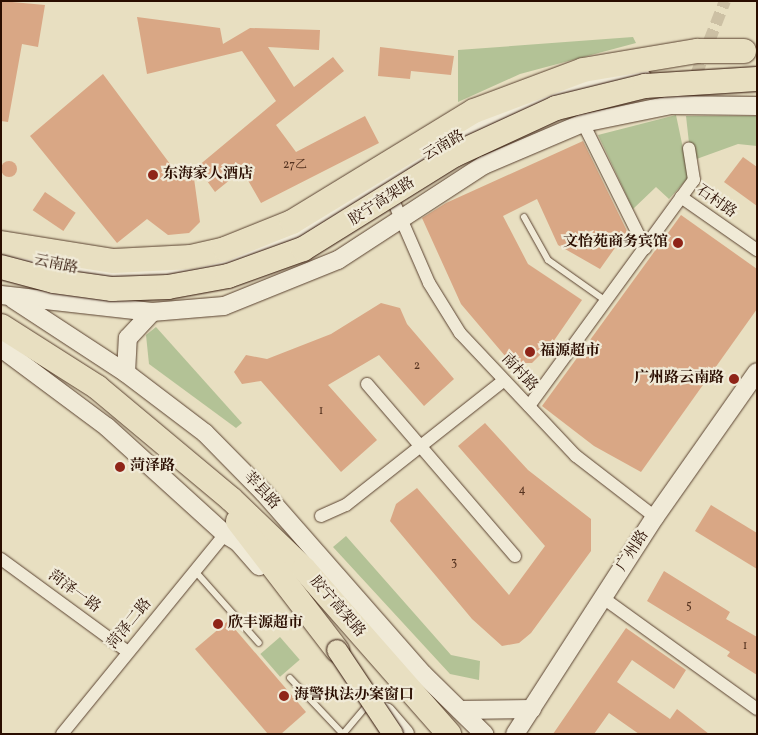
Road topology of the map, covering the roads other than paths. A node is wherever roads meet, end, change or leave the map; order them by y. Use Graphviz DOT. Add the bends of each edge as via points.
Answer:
graph roads {
  1 [pos="753,57"];
  2 [pos="757,79"];
  3 [pos="757,106"];
  4 [pos="583,123"];
  5 [pos="689,148"];
  6 [pos="385,182"];
  7 [pos="681,197"];
  8 [pos="524,217"];
  9 [pos="401,218"];
  10 [pos="645,248"];
  11 [pos="757,250"];
  12 [pos="2,253"];
  13 [pos="4,294"];
  14 [pos="606,301"];
  15 [pos="152,312"];
  16 [pos="1,326"];
  17 [pos="1,348"];
  18 [pos="757,372"];
  19 [pos="126,373"];
  20 [pos="504,380"];
  21 [pos="367,384"];
  22 [pos="528,406"];
  23 [pos="124,407"];
  24 [pos="420,446"];
  25 [pos="321,516"];
  26 [pos="655,517"];
  27 [pos="225,534"];
  28 [pos="515,556"];
  29 [pos="1,559"];
  30 [pos="194,571"];
  31 [pos="602,598"];
  32 [pos="259,643"];
  33 [pos="337,650"];
  34 [pos="128,652"];
  35 [pos="290,678"];
  36 [pos="373,698"];
  37 [pos="532,709"];
  38 [pos="757,709"];
  39 [pos="460,710"];
  40 [pos="62,734"];
  41 [pos="343,734"];
  42 [pos="393,734"];
  43 [pos="405,734"];
  44 [pos="449,734"];
  45 [pos="484,734"];
  46 [pos="514,734"];
  1 -- 6 [label="main road, 云南路" via="612,81 555,97 486,123"];
  1 -- 12 [label="highway" via="697,51 583,70 474,111 292,222 225,249 173,259 114,261"];
  2 -- 12 [label="highway, 胶宁高架路, bridge" via="645,86 556,108 454,155 311,245 228,276 168,287 112,289 54,281"];
  3 -- 4 [label="main road" via="671,105"];
  4 -- 9 [label="main road" via="484,166"];
  4 -- 10 [label="street"];
  5 -- 7 [label="street" via="694,180"];
  6 -- 9 [label="street, 南村路"];
  6 -- 12 [label="main road, 云南路" via="290,237 183,272 115,276"];
  7 -- 10 [label="street"];
  7 -- 11 [label="street, 石村路"];
  8 -- 14 [label="lane" via="548,260"];
  9 -- 15 [label="main road" via="338,260 278,288 224,306"];
  9 -- 20 [label="street, 南村路" via="429,283 460,334"];
  10 -- 14 [label="street"];
  13 -- 15 [label="main road"];
  13 -- 19 [label="main road, 莘县路"];
  14 -- 22 [label="street"];
  15 -- 19 [label="main road" via="128,338"];
  16 -- 23 [label="highway, 胶宁高架路"];
  17 -- 27 [label="main road" via="107,427"];
  18 -- 26 [label="main road, 广州路"];
  19 -- 39 [label="main road, 莘县路" via="205,433 251,479"];
  20 -- 22 [label="street, 南村路"];
  20 -- 24 [label="street"];
  21 -- 24 [label="street"];
  22 -- 26 [label="street, 南村路" via="576,456"];
  23 -- 33 [label="highway" via="212,490"];
  23 -- 44 [label="highway, 胶宁高架路" via="288,553"];
  24 -- 25 [label="street" via="346,505"];
  24 -- 28 [label="street"];
  26 -- 31 [label="main road, 广州路"];
  27 -- 30 [label="street, 菏泽二路"];
  27 -- 36 [label="main road" via="238,542"];
  29 -- 34 [label="street, 菏泽一路"];
  30 -- 32 [label="lane"];
  30 -- 34 [label="street, 菏泽二路"];
  31 -- 37 [label="main road, 广州路"];
  31 -- 38 [label="street"];
  33 -- 42 [label="main road, bridge"];
  34 -- 40 [label="street, 菏泽二路"];
  35 -- 41 [label="lane"];
  36 -- 41 [label="lane"];
  36 -- 43 [label="main road"];
  37 -- 39 [label="main road"];
  37 -- 46 [label="main road, 广州路"];
  39 -- 45 [label="main road, 莘县路"];
}
